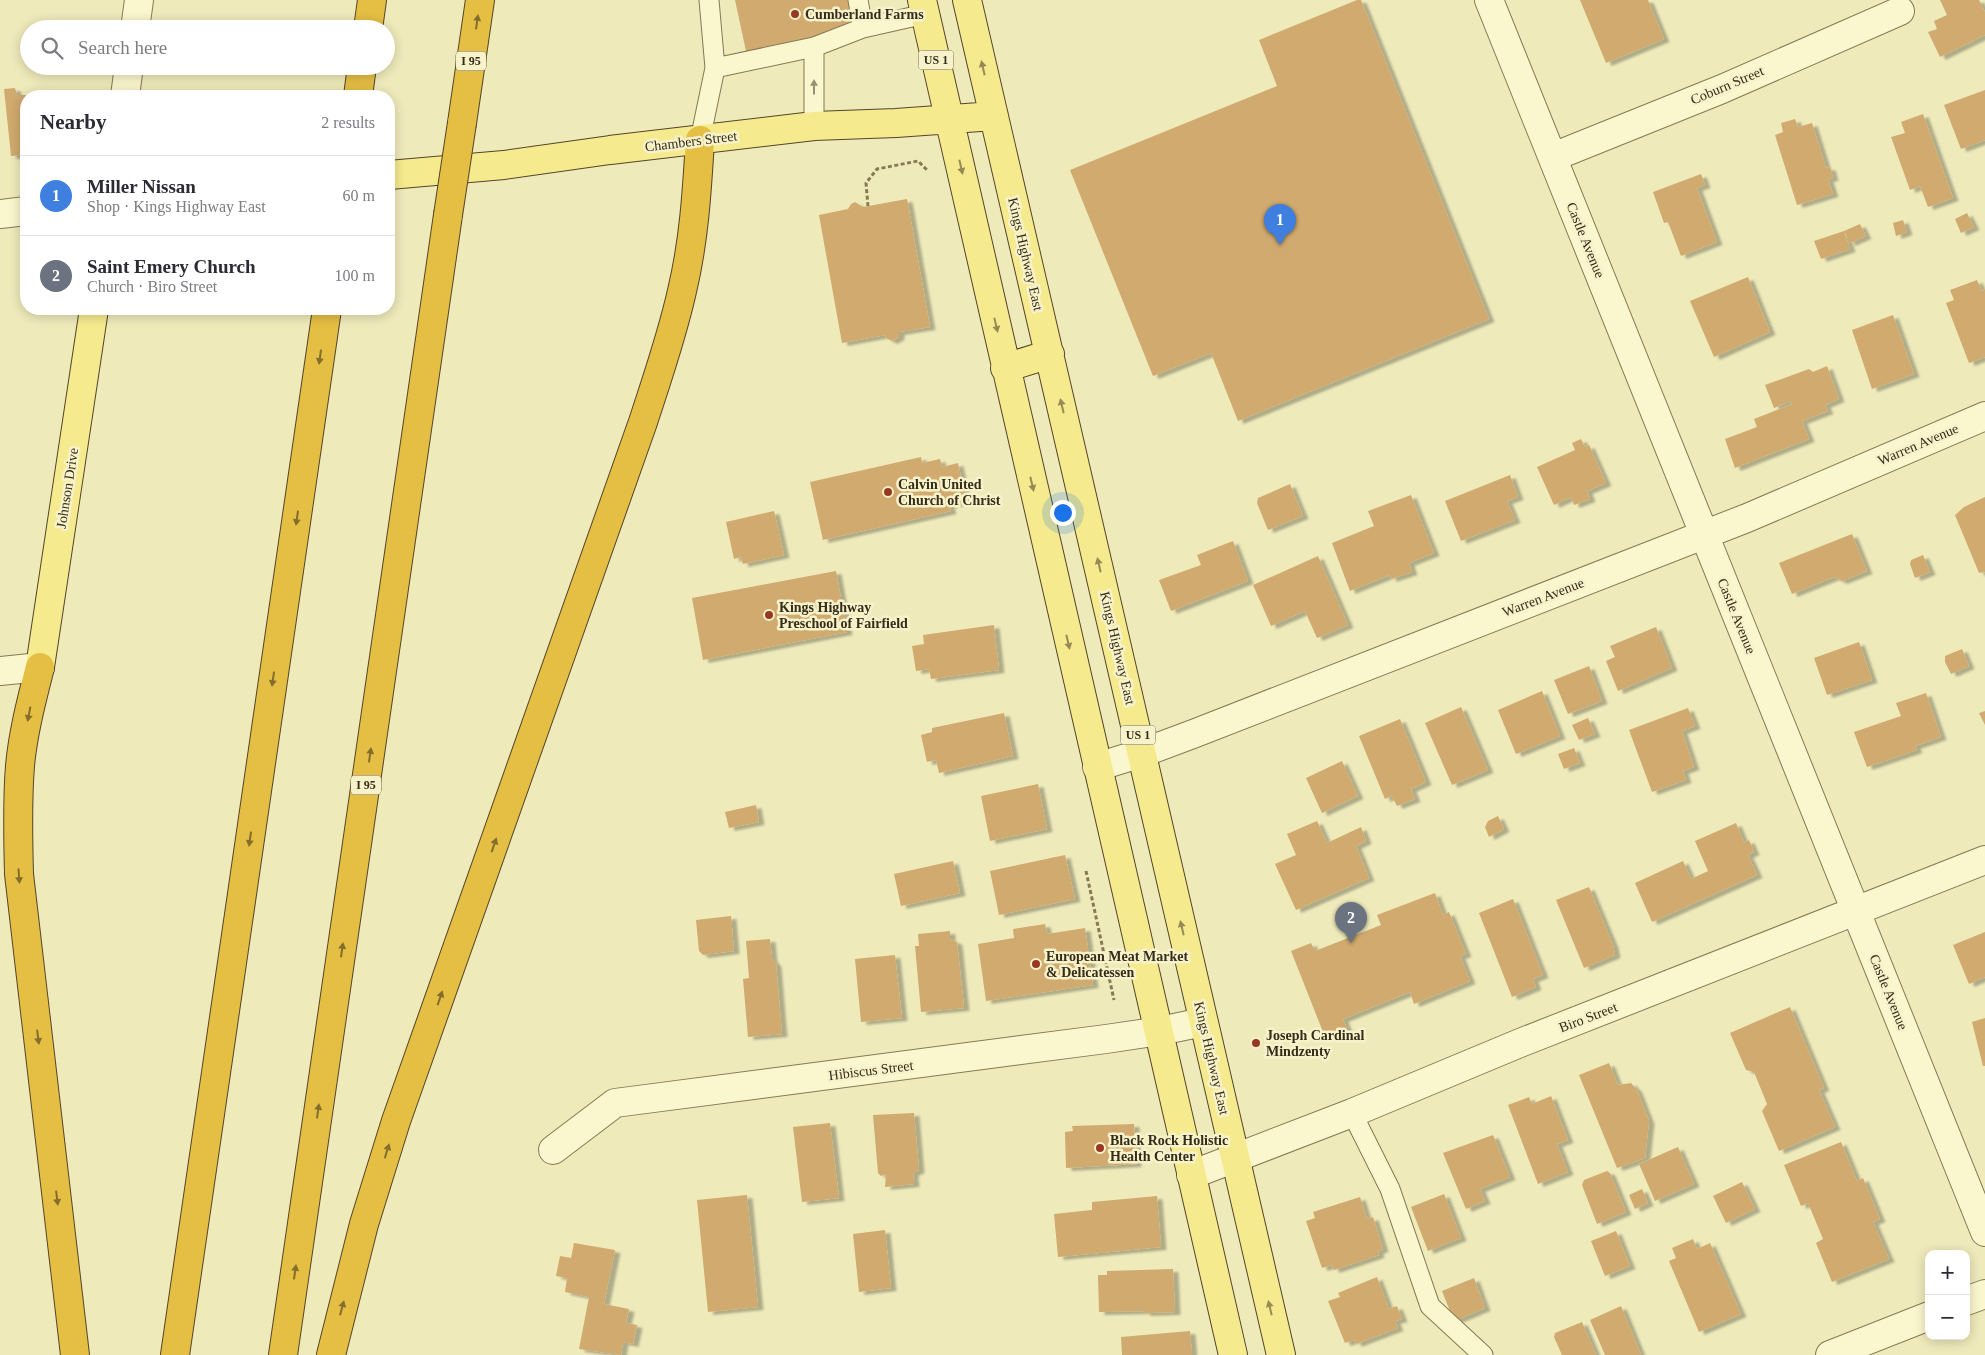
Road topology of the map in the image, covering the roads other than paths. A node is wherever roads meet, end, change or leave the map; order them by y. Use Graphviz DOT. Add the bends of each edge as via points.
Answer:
graph roads {
  1 [pos="139,0"];
  2 [pos="372,0"];
  3 [pos="480,0"];
  4 [pos="709,0"];
  5 [pos="858,0"];
  6 [pos="967,0"];
  7 [pos="1489,0"];
  8 [pos="923,7"];
  9 [pos="1900,11"];
  10 [pos="136,20"];
  11 [pos="369,20"];
  12 [pos="863,28"];
  13 [pos="814,47"];
  14 [pos="715,68"];
  15 [pos="128,75"];
  16 [pos="361,75"];
  17 [pos="126,90"];
  18 [pos="359,90"];
  19 [pos="994,116"];
  20 [pos="950,119"];
  21 [pos="814,126"];
  22 [pos="700,140"];
  23 [pos="1553,157"];
  24 [pos="395,174"];
  25 [pos="20,212"];
  26 [pos="0,214"];
  27 [pos="93,315"];
  28 [pos="326,315"];
  29 [pos="1050,354"];
  30 [pos="1005,368"];
  31 [pos="1985,416"];
  32 [pos="1704,534"];
  33 [pos="40,666"];
  34 [pos="0,670"];
  35 [pos="1142,753"];
  36 [pos="1097,767"];
  37 [pos="1985,860"];
  38 [pos="1857,912"];
  39 [pos="1203,1022"];
  40 [pos="1160,1031"];
  41 [pos="1352,1113"];
  42 [pos="553,1150"];
  43 [pos="1235,1159"];
  44 [pos="1191,1175"];
  45 [pos="1985,1232"];
  46 [pos="1985,1294"];
  47 [pos="1970,1300"];
  48 [pos="1925,1318"];
  49 [pos="75,1355"];
  50 [pos="175,1355"];
  51 [pos="283,1355"];
  52 [pos="331,1355"];
  53 [pos="1233,1355"];
  54 [pos="1281,1355"];
  55 [pos="1483,1355"];
  56 [pos="1830,1355"];
  1 -- 10 [label="street"];
  2 -- 11 [label="highway"];
  51 -- 3 [label="highway, I 95, one-way, bridge"];
  4 -- 14 [label="lane"];
  5 -- 12 [label="lane"];
  19 -- 6 [label="main road, Kings Highway East / US 1, one-way"];
  7 -- 23 [label="street, Castle Avenue"];
  8 -- 12 [label="lane"];
  8 -- 20 [label="main road, US 1"];
  9 -- 23 [label="street, Coburn Street"];
  12 -- 13 [label="lane"];
  13 -- 14 [label="lane"];
  21 -- 13 [label="lane, one-way"];
  14 -- 22 [label="lane"];
  15 -- 17 [label="street"];
  16 -- 18 [label="highway"];
  19 -- 20 [label="main road, Chambers Street"];
  19 -- 29 [label="main road, Kings Highway East / US 1"];
  20 -- 21 [label="main road, Chambers Street"];
  20 -- 30 [label="main road, US 1, one-way"];
  21 -- 22 [label="main road, Chambers Street"];
  22 -- 24 [label="main road, Chambers Street" via="504,165"];
  52 -- 22 [label="highway, one-way" via="364,1224 396,1121 670,339 691,244"];
  23 -- 32 [label="street, Castle Avenue"];
  25 -- 26 [label="street"];
  27 -- 33 [label="main road, Johnson Drive"];
  28 -- 50 [label="highway, one-way"];
  29 -- 30 [label="main road"];
  35 -- 29 [label="main road, Kings Highway East / US 1, one-way"];
  30 -- 36 [label="main road, US 1, one-way"];
  31 -- 32 [label="street, Warren Avenue"];
  32 -- 35 [label="street, Warren Avenue"];
  32 -- 38 [label="street, Castle Avenue"];
  33 -- 34 [label="street"];
  33 -- 49 [label="highway, one-way" via="20,764 17,817 19,874"];
  35 -- 36 [label="street, Warren Avenue"];
  39 -- 35 [label="main road, Kings Highway East / US 1, one-way"];
  36 -- 40 [label="main road, US 1"];
  37 -- 38 [label="street, Biro Street"];
  38 -- 41 [label="street, Biro Street"];
  38 -- 45 [label="street, Castle Avenue"];
  39 -- 40 [label="street, Hibiscus Street"];
  39 -- 43 [label="main road, Kings Highway East / US 1"];
  40 -- 42 [label="street, Hibiscus Street" via="615,1102"];
  40 -- 44 [label="main road, US 1"];
  41 -- 43 [label="street, Biro Street"];
  41 -- 55 [label="lane" via="1390,1189 1430,1306"];
  43 -- 44 [label="street, Biro Street"];
  54 -- 43 [label="main road, Kings Highway East / US 1, one-way"];
  44 -- 53 [label="main road, US 1"];
  46 -- 47 [label="street"];
  48 -- 56 [label="street"];
}
